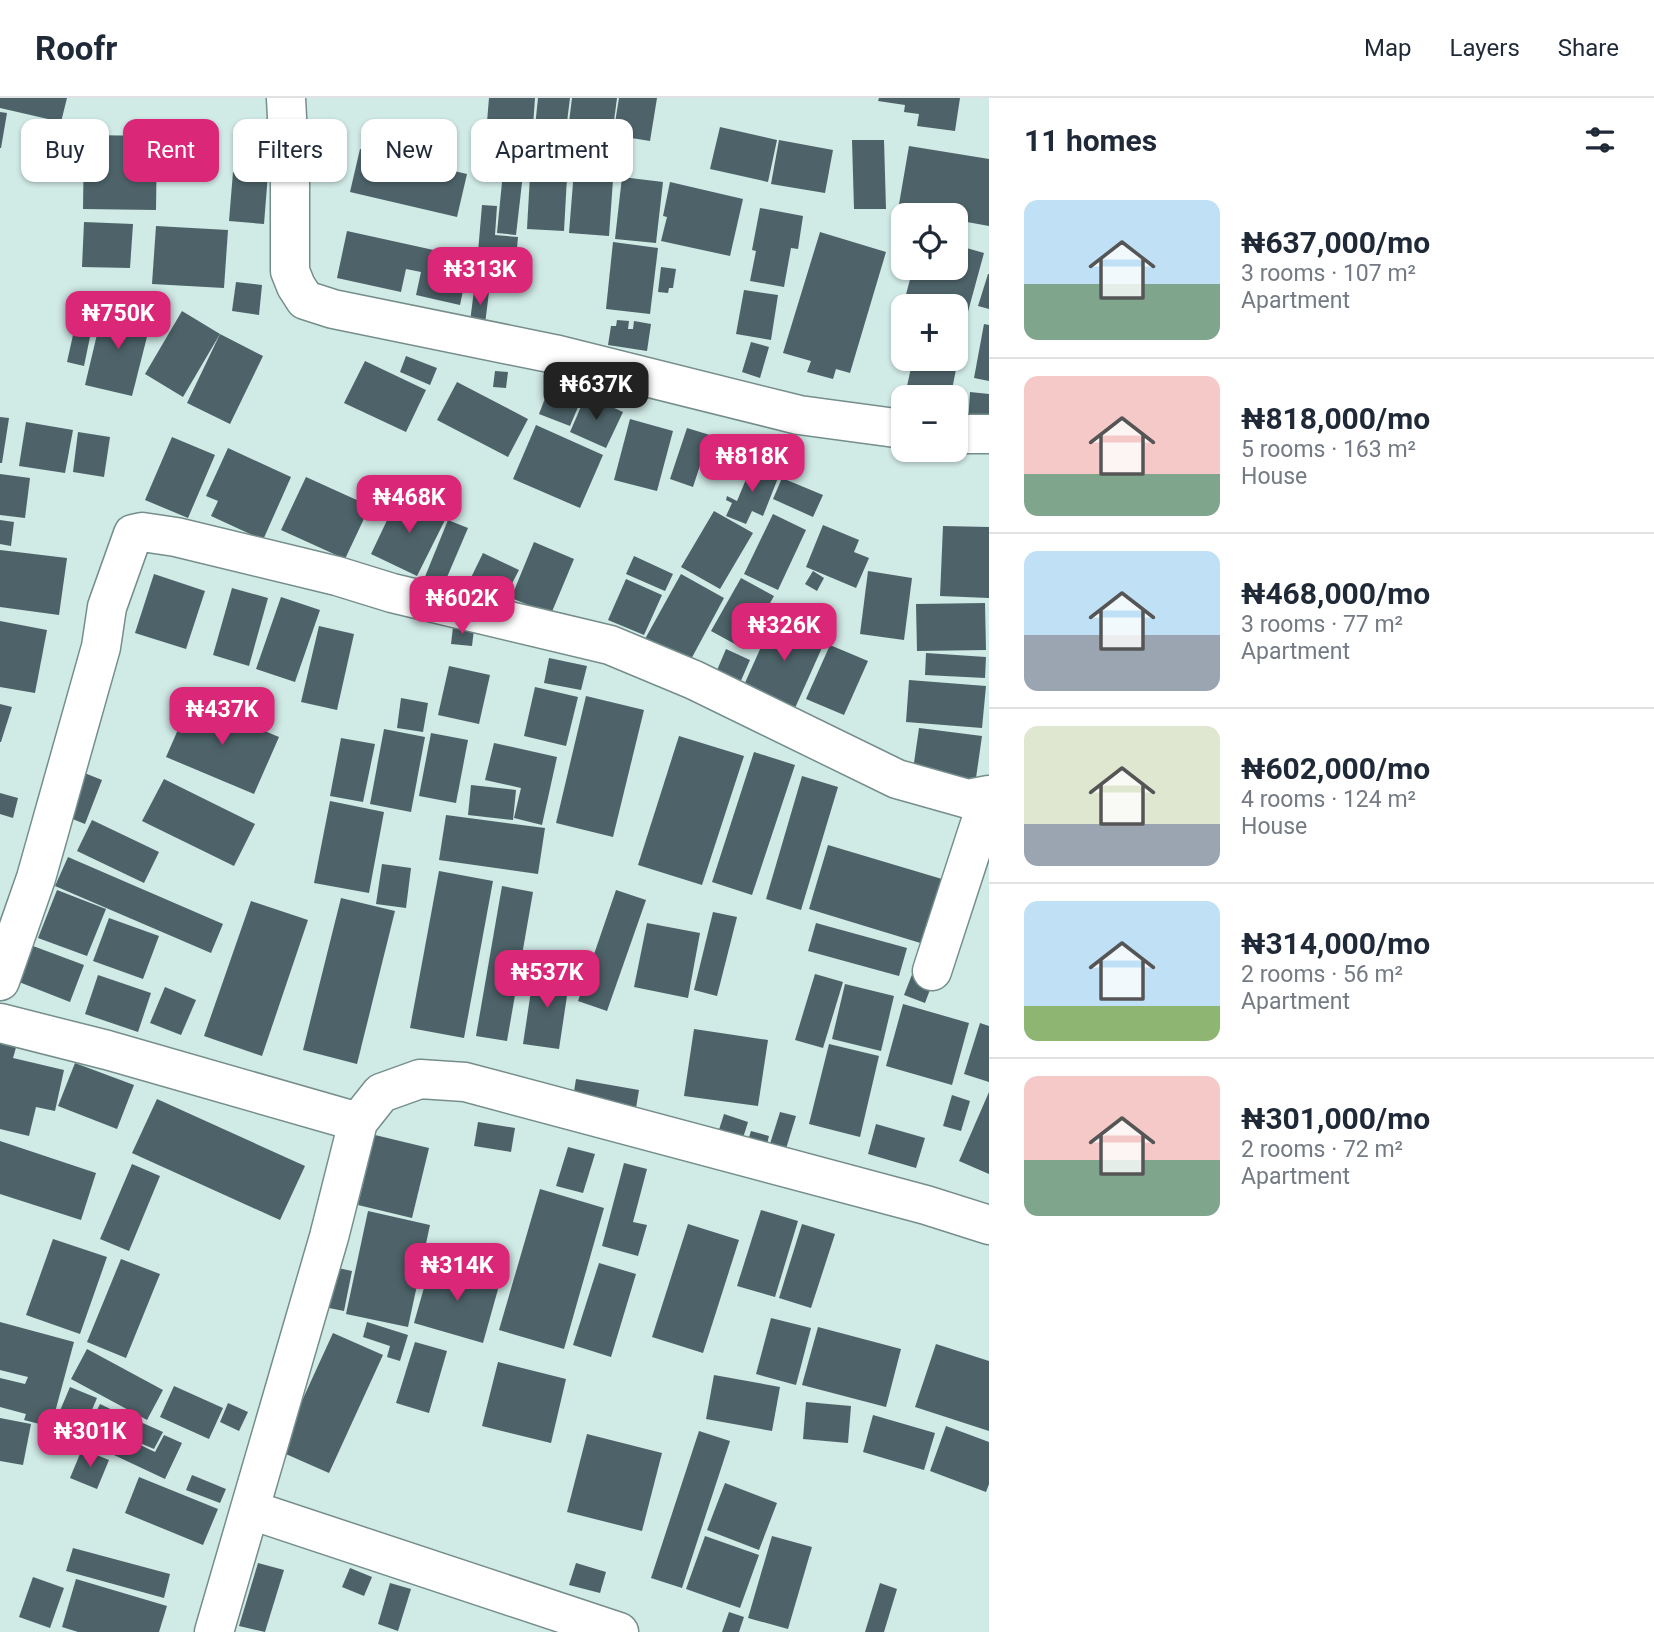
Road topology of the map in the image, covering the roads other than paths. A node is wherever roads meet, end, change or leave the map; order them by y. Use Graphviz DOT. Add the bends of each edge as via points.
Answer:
graph roads {
  1 [pos="286,98"];
  2 [pos="891,427"];
  3 [pos="989,433"];
  4 [pos="968,434"];
  5 [pos="989,796"];
  6 [pos="932,971"];
  7 [pos="0,981"];
  8 [pos="0,1023"];
  9 [pos="358,1122"];
  10 [pos="989,1225"];
  11 [pos="251,1510"];
  12 [pos="214,1632"];
  13 [pos="619,1632"];
  1 -- 2 [label="street" via="290,271 305,300 333,310 554,354 799,415"];
  3 -- 4 [label="street"];
  5 -- 6 [label="street"];
  5 -- 7 [label="street" via="968,799 897,779 694,680 610,645 311,569 142,532 133,534 107,607 101,647 43,852"];
  8 -- 9 [label="street"];
  9 -- 10 [label="street" via="381,1093 420,1079 465,1082"];
  9 -- 11 [label="street"];
  11 -- 12 [label="street"];
  11 -- 13 [label="street"];
}
